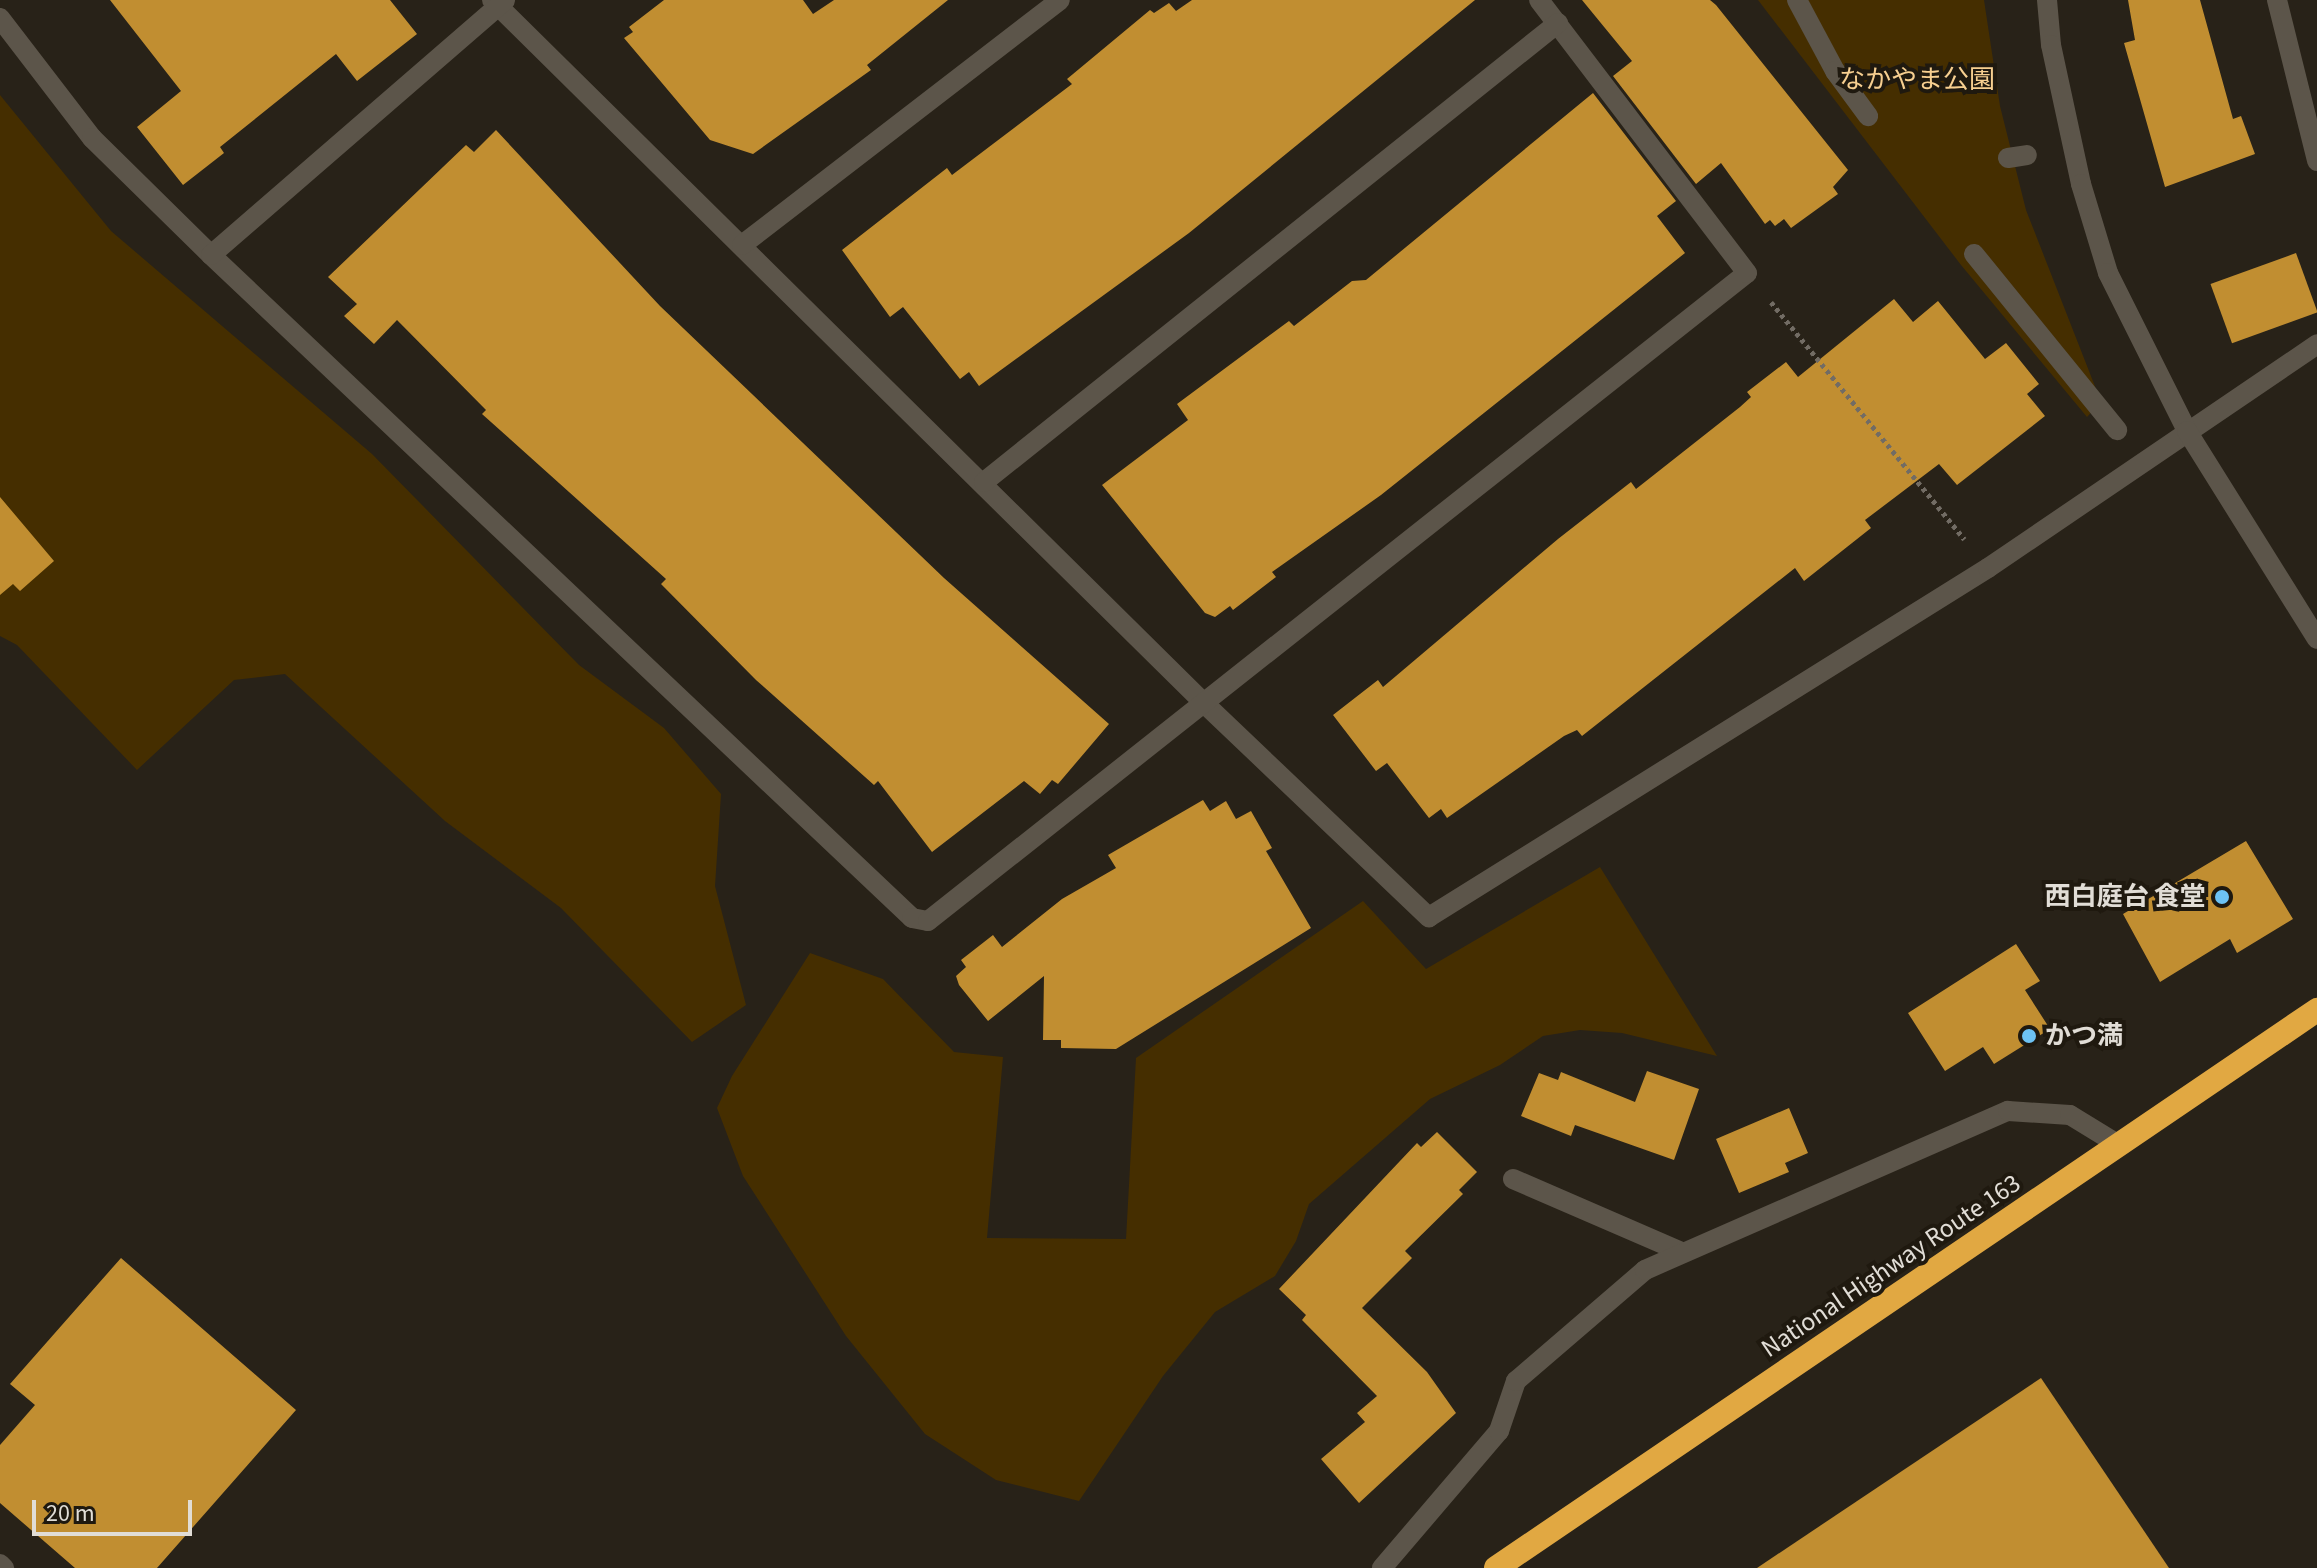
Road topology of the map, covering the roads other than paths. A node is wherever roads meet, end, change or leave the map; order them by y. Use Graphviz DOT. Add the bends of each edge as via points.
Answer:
graph roads {
  1 [pos="1060,0"];
  2 [pos="1539,0"];
  3 [pos="1797,0"];
  4 [pos="2047,0"];
  5 [pos="2277,0"];
  6 [pos="498,2"];
  7 [pos="0,18"];
  8 [pos="1558,23"];
  9 [pos="1868,116"];
  10 [pos="2317,161"];
  11 [pos="742,245"];
  12 [pos="1974,254"];
  13 [pos="211,255"];
  14 [pos="2317,344"];
  15 [pos="2117,430"];
  16 [pos="2187,431"];
  17 [pos="984,482"];
  18 [pos="2317,639"];
  19 [pos="1206,705"];
  20 [pos="2317,1010"];
  21 [pos="2119,1145"];
  22 [pos="1513,1179"];
  23 [pos="1682,1252"];
  24 [pos="1382,1568"];
  25 [pos="1496,1568"];
  1 -- 11 [label="street"];
  2 -- 8 [label="street"];
  3 -- 9 [label="street" via="1835,71"];
  4 -- 16 [label="street" via="2051,45 2081,184 2108,273"];
  5 -- 10 [label="street"];
  6 -- 11 [label="street"];
  6 -- 13 [label="street"];
  7 -- 13 [label="street" via="92,138"];
  8 -- 17 [label="street"];
  8 -- 19 [label="street" via="1747,273"];
  11 -- 17 [label="street"];
  12 -- 15 [label="street"];
  13 -- 19 [label="street" via="912,918 928,921"];
  14 -- 16 [label="street"];
  16 -- 18 [label="street"];
  16 -- 19 [label="street" via="1988,568 1429,917"];
  17 -- 19 [label="street"];
  20 -- 21 [label="highway, National Highway Route 163"];
  21 -- 23 [label="street" via="2070,1115 2008,1111"];
  21 -- 25 [label="highway, National Highway Route 163"];
  22 -- 23 [label="street"];
  23 -- 24 [label="street" via="1645,1270 1516,1381 1499,1431"];
}
